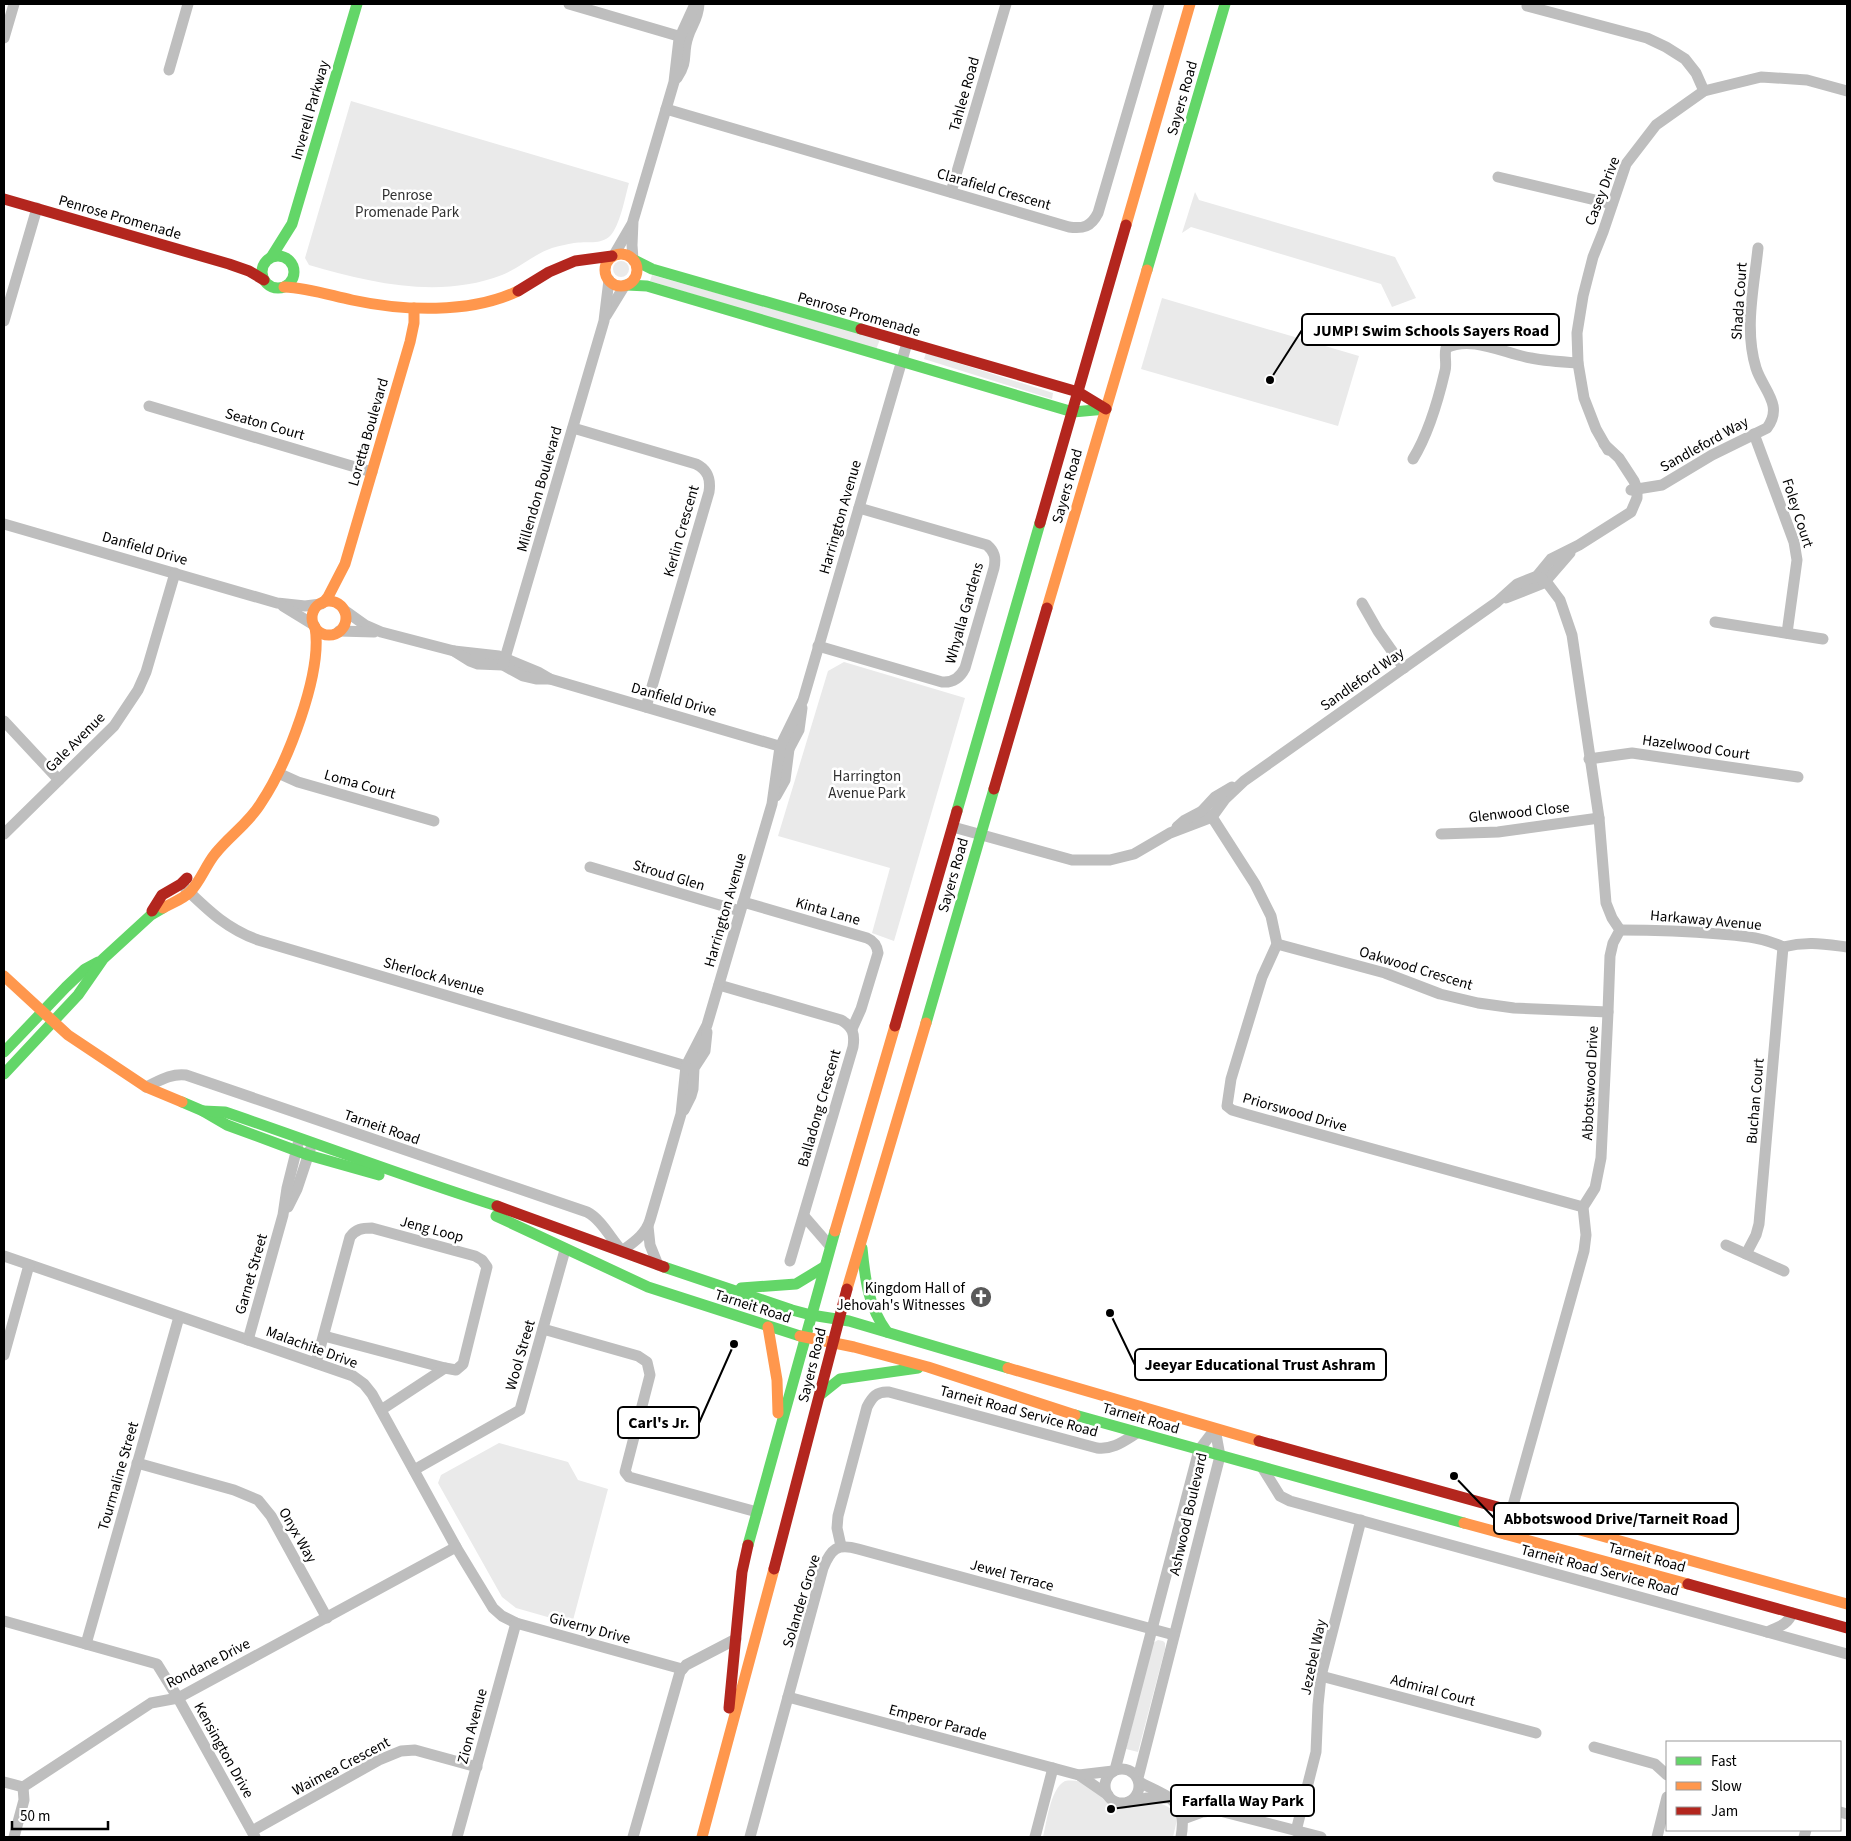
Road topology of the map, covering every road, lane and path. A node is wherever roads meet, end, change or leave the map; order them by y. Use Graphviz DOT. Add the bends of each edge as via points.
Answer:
graph roads {
  1 [pos="14,4"];
  2 [pos="188,4"];
  3 [pos="357,4"];
  4 [pos="569,4"];
  5 [pos="697,4"];
  6 [pos="1006,4"];
  7 [pos="1159,4"];
  8 [pos="1190,4"];
  9 [pos="1225,4"];
  10 [pos="1527,6"];
  11 [pos="4,38"];
  12 [pos="684,38"];
  13 [pos="169,70"];
  14 [pos="1704,91"];
  15 [pos="1847,91"];
  16 [pos="666,109"];
  17 [pos="1498,177"];
  18 [pos="952,192"];
  19 [pos="4,199"];
  20 [pos="1612,204"];
  21 [pos="37,208"];
  22 [pos="634,221"];
  23 [pos="292,224"];
  24 [pos="1758,248"];
  25 [pos="613,256"];
  26 [pos="270,258"];
  27 [pos="633,260"];
  28 [pos="229,264"];
  29 [pos="292,264"];
  30 [pos="566,266"];
  31 [pos="608,279"];
  32 [pos="264,280"];
  33 [pos="626,285"];
  34 [pos="284,287"];
  35 [pos="324,292"];
  36 [pos="414,308"];
  37 [pos="604,320"];
  38 [pos="4,321"];
  39 [pos="907,343"];
  40 [pos="902,361"];
  41 [pos="1578,363"];
  42 [pos="1078,392"];
  43 [pos="149,406"];
  44 [pos="1106,409"];
  45 [pos="1775,411"];
  46 [pos="1073,412"];
  47 [pos="573,428"];
  48 [pos="1754,434"];
  49 [pos="1413,458"];
  50 [pos="372,472"];
  51 [pos="1633,490"];
  52 [pos="859,508"];
  53 [pos="4,524"];
  54 [pos="346,564"];
  55 [pos="176,573"];
  56 [pos="1541,580"];
  57 [pos="277,603"];
  58 [pos="322,603"];
  59 [pos="1362,603"];
  60 [pos="343,610"];
  61 [pos="1715,622"];
  62 [pos="315,626"];
  63 [pos="338,632"];
  64 [pos="381,632"];
  65 [pos="1787,633"];
  66 [pos="1823,639"];
  67 [pos="818,646"];
  68 [pos="504,662"];
  69 [pos="1404,668"];
  70 [pos="312,676"];
  71 [pos="646,706"];
  72 [pos="4,721"];
  73 [pos="785,748"];
  74 [pos="1589,759"];
  75 [pos="278,773"];
  76 [pos="1798,777"];
  77 [pos="60,780"];
  78 [pos="1206,817"];
  79 [pos="1599,818"];
  80 [pos="434,821"];
  81 [pos="953,827"];
  82 [pos="4,834"];
  83 [pos="1441,834"];
  84 [pos="980,835"];
  85 [pos="215,853"];
  86 [pos="590,867"];
  87 [pos="186,888"];
  88 [pos="741,906"];
  89 [pos="1620,930"];
  90 [pos="1278,944"];
  91 [pos="1783,947"];
  92 [pos="1847,947"];
  93 [pos="103,959"];
  94 [pos="4,976"];
  95 [pos="719,985"];
  96 [pos="41,1012"];
  97 [pos="1608,1012"];
  98 [pos="53,1023"];
  99 [pos="852,1029"];
  100 [pos="4,1052"];
  101 [pos="690,1067"];
  102 [pos="4,1074"];
  103 [pos="146,1087"];
  104 [pos="203,1111"];
  105 [pos="300,1138"];
  106 [pos="312,1142"];
  107 [pos="302,1153"];
  108 [pos="420,1182"];
  109 [pos="444,1190"];
  110 [pos="1583,1207"];
  111 [pos="804,1216"];
  112 [pos="648,1226"];
  113 [pos="861,1243"];
  114 [pos="1726,1245"];
  115 [pos="830,1246"];
  116 [pos="565,1250"];
  117 [pos="622,1251"];
  118 [pos="1746,1254"];
  119 [pos="4,1256"];
  120 [pos="790,1261"];
  121 [pos="658,1264"];
  122 [pos="29,1265"];
  123 [pos="824,1267"];
  124 [pos="1784,1271"];
  125 [pos="734,1289"];
  126 [pos="811,1315"];
  127 [pos="179,1317"];
  128 [pos="839,1319"];
  129 [pos="768,1327"];
  130 [pos="543,1329"];
  131 [pos="887,1332"];
  132 [pos="324,1336"];
  133 [pos="805,1337"];
  134 [pos="248,1340"];
  135 [pos="835,1343"];
  136 [pos="4,1355"];
  137 [pos="316,1363"];
  138 [pos="928,1367"];
  139 [pos="445,1368"];
  140 [pos="889,1392"];
  141 [pos="820,1395"];
  142 [pos="381,1410"];
  143 [pos="1215,1429"];
  144 [pos="779,1430"];
  145 [pos="1137,1433"];
  146 [pos="1199,1450"];
  147 [pos="1220,1456"];
  148 [pos="137,1463"];
  149 [pos="1262,1467"];
  150 [pos="414,1470"];
  151 [pos="1511,1510"];
  152 [pos="757,1512"];
  153 [pos="1362,1520"];
  154 [pos="1505,1534"];
  155 [pos="1637,1545"];
  156 [pos="841,1546"];
  157 [pos="456,1547"];
  158 [pos="1847,1604"];
  159 [pos="493,1608"];
  160 [pos="1792,1613"];
  161 [pos="327,1618"];
  162 [pos="4,1621"];
  163 [pos="516,1623"];
  164 [pos="1847,1628"];
  165 [pos="1152,1629"];
  166 [pos="1767,1632"];
  167 [pos="1174,1635"];
  168 [pos="736,1639"];
  169 [pos="86,1644"];
  170 [pos="1847,1654"];
  171 [pos="682,1669"];
  172 [pos="1321,1676"];
  173 [pos="788,1697"];
  174 [pos="178,1698"];
  175 [pos="1536,1733"];
  176 [pos="1594,1747"];
  177 [pos="723,1757"];
  178 [pos="477,1767"];
  179 [pos="1053,1768"];
  180 [pos="1114,1771"];
  181 [pos="1666,1774"];
  182 [pos="1079,1775"];
  183 [pos="1138,1780"];
  184 [pos="4,1782"];
  185 [pos="23,1787"];
  186 [pos="1108,1795"];
  187 [pos="1167,1798"];
  188 [pos="1666,1801"];
  189 [pos="1129,1802"];
  190 [pos="1182,1815"];
  191 [pos="1296,1831"];
  192 [pos="254,1834"];
  193 [pos="14,1837"];
  194 [pos="457,1837"];
  195 [pos="633,1837"];
  196 [pos="702,1837"];
  197 [pos="750,1837"];
  198 [pos="1035,1837"];
  199 [pos="1181,1837"];
  200 [pos="1321,1837"];
  201 [pos="1657,1837"];
  1 -- 11 [label="street"];
  2 -- 13 [label="street"];
  3 -- 23 [label="main road, Inverell Parkway"];
  4 -- 12 [label="street"];
  5 -- 12 [label="street" via="696,22"];
  6 -- 18 [label="street, Tahlee Road"];
  7 -- 18 [label="street, Clarafield Crescent" via="1101,203 1090,224 1080,228 1069,226"];
  8 -- 42 [label="main road, Sayers Road"];
  9 -- 44 [label="main road, Sayers Road"];
  10 -- 14 [label="street" via="1647,38 1666,47 1685,59"];
  12 -- 16 [label="street" via="685,62 674,82"];
  14 -- 15 [label="street, Casey Drive" via="1761,78 1807,80"];
  14 -- 20 [label="street, Casey Drive" via="1656,125 1626,164"];
  16 -- 18 [label="street, Clarafield Crescent"];
  16 -- 22 [label="street"];
  17 -- 20 [label="street"];
  19 -- 21 [label="main road, Penrose Promenade"];
  20 -- 41 [label="street, Casey Drive" via="1593,257 1584,296 1577,333"];
  21 -- 28 [label="main road, Penrose Promenade"];
  21 -- 38 [label="street"];
  22 -- 25 [label="street"];
  22 -- 27 [label="street"];
  23 -- 26 [label="main road, Inverell Parkway"];
  23 -- 29 [label="main road, Inverell Parkway"];
  24 -- 45 [label="street, Shada Court" via="1750,335 1756,368"];
  25 -- 27 [label="main road" via="627,255"];
  25 -- 30 [label="main road" via="585,259"];
  25 -- 31 [label="main road" via="605,268"];
  26 -- 28 [label="main road, Penrose Promenade"];
  26 -- 29 [label="main road" via="285,257"];
  26 -- 32 [label="main road" via="262,267"];
  27 -- 33 [label="main road" via="636,274"];
  27 -- 39 [label="main road, Penrose Promenade" via="652,269"];
  28 -- 32 [label="main road, Penrose Promenade"];
  29 -- 34 [label="main road" via="292,280"];
  29 -- 35 [label="main road"];
  30 -- 31 [label="main road" via="596,270"];
  30 -- 36 [label="main road" via="503,298 459,306"];
  31 -- 33 [label="main road" via="616,285"];
  31 -- 37 [label="street, Millendon Boulevard"];
  32 -- 34 [label="main road" via="275,288"];
  33 -- 37 [label="street, Millendon Boulevard"];
  33 -- 40 [label="main road" via="647,286"];
  34 -- 35 [label="main road"];
  35 -- 36 [label="main road" via="366,303"];
  36 -- 50 [label="main road, Loretta Boulevard" via="410,342"];
  37 -- 47 [label="street, Millendon Boulevard"];
  39 -- 40 [label="street, Harrington Avenue"];
  39 -- 42 [label="main road, Penrose Promenade"];
  40 -- 46 [label="main road"];
  40 -- 52 [label="street, Harrington Avenue"];
  41 -- 49 [label="street" via="1530,358 1471,344 1446,348 1446,368 1438,396 1424,441"];
  41 -- 51 [label="street, Casey Drive" via="1584,398 1596,429"];
  42 -- 44 [label="main road, Penrose Promenade"];
  42 -- 46 [label="main road, Sayers Road"];
  43 -- 50 [label="street, Seaton Court"];
  44 -- 46 [label="main road"];
  44 -- 84 [label="main road, Sayers Road"];
  45 -- 48 [label="street, Sandleford Way" via="1767,428"];
  46 -- 81 [label="main road, Sayers Road"];
  47 -- 68 [label="street, Millendon Boulevard"];
  47 -- 71 [label="street, Kerlin Crescent" via="696,464 704,468 709,478 708,492"];
  48 -- 51 [label="street, Sandleford Way" via="1662,485"];
  48 -- 65 [label="street, Foley Court" via="1794,542 1797,560"];
  50 -- 54 [label="main road, Loretta Boulevard"];
  51 -- 56 [label="street, Sandleford Way" via="1627,504 1597,532 1551,559"];
  52 -- 67 [label="street, Harrington Avenue"];
  52 -- 67 [label="street, Whyalla Gardens" via="986,545 992,550 995,556 991,577 964,668 953,681 942,682"];
  53 -- 55 [label="street, Danfield Drive"];
  54 -- 58 [label="main road, Loretta Boulevard"];
  54 -- 60 [label="main road, Loretta Boulevard"];
  55 -- 57 [label="street, Danfield Drive"];
  55 -- 77 [label="street, Gale Avenue" via="138,690 114,726"];
  56 -- 69 [label="street, Sandleford Way" via="1497,602"];
  56 -- 74 [label="street" via="1570,627"];
  57 -- 58 [label="street, Danfield Drive" via="305,606"];
  57 -- 62 [label="street, Danfield Drive"];
  58 -- 60 [label="main road" via="333,602"];
  58 -- 62 [label="main road" via="313,613"];
  59 -- 69 [label="street"];
  60 -- 63 [label="main road" via="345,621"];
  60 -- 64 [label="street, Danfield Drive"];
  61 -- 65 [label="street"];
  62 -- 63 [label="main road" via="326,634"];
  62 -- 70 [label="main road" via="317,647"];
  63 -- 64 [label="street, Danfield Drive"];
  63 -- 70 [label="main road"];
  64 -- 68 [label="street, Danfield Drive" via="454,651 478,664"];
  65 -- 66 [label="street"];
  67 -- 73 [label="street, Harrington Avenue"];
  68 -- 71 [label="street, Danfield Drive" via="523,676 550,679"];
  69 -- 78 [label="street, Sandleford Way" via="1244,781 1215,796"];
  70 -- 75 [label="main road" via="293,741"];
  71 -- 73 [label="street, Danfield Drive"];
  72 -- 77 [label="street"];
  73 -- 88 [label="street, Harrington Avenue"];
  74 -- 76 [label="street, Hazelwood Court" via="1632,753"];
  74 -- 79 [label="street"];
  75 -- 80 [label="street, Loma Court" via="298,782"];
  75 -- 85 [label="main road" via="257,809"];
  77 -- 82 [label="street, Gale Avenue"];
  78 -- 84 [label="street, Sandleford Way" via="1185,820 1134,854 1098,861 1066,859"];
  78 -- 90 [label="street" via="1226,838 1255,884 1271,916"];
  79 -- 83 [label="street, Glenwood Close" via="1498,832"];
  79 -- 89 [label="street" via="1606,902"];
  81 -- 84 [label="street, Sandleford Way"];
  81 -- 115 [label="main road, Sayers Road"];
  84 -- 113 [label="main road, Sayers Road"];
  85 -- 87 [label="main road"];
  85 -- 87 [label="main road" via="195,864"];
  86 -- 88 [label="street, Stroud Glen"];
  87 -- 93 [label="main road" via="168,891 160,897 151,915"];
  87 -- 101 [label="street, Sherlock Avenue" via="225,924 258,940"];
  88 -- 95 [label="street, Harrington Avenue"];
  88 -- 99 [label="street, Kinta Lane" via="874,942 878,953"];
  89 -- 91 [label="street, Harkaway Avenue" via="1680,930 1748,936"];
  89 -- 97 [label="street, Abbotswood Drive" via="1610,956"];
  90 -- 97 [label="street, Oakwood Crescent" via="1385,973 1440,994 1478,1004"];
  90 -- 110 [label="street, Priorswood Drive" via="1262,977 1231,1079 1227,1106 1276,1123"];
  91 -- 92 [label="street" via="1812,942"];
  91 -- 118 [label="street, Buchan Court" via="1759,1224"];
  93 -- 96 [label="main road" via="85,969"];
  93 -- 98 [label="main road"];
  94 -- 96 [label="main road, Tarneit Road"];
  95 -- 99 [label="street" via="841,1020"];
  95 -- 101 [label="street, Harrington Avenue"];
  96 -- 98 [label="main road, Tarneit Road"];
  96 -- 100 [label="main road"];
  97 -- 110 [label="street, Abbotswood Drive" via="1600,1166 1595,1188"];
  98 -- 102 [label="main road"];
  98 -- 103 [label="main road, Tarneit Road"];
  99 -- 111 [label="street, Balladong Crescent" via="853,1047"];
  101 -- 112 [label="street, Harrington Avenue" via="681,1114"];
  103 -- 104 [label="main road, Tarneit Road"];
  103 -- 117 [label="street, Tarneit Road" via="167,1076 186,1075 581,1210 598,1219"];
  104 -- 105 [label="main road, Tarneit Road" via="225,1112"];
  104 -- 107 [label="main road, Tarneit Road" via="226,1126"];
  105 -- 106 [label="main road, Tarneit Road"];
  105 -- 107 [label="street, Garnet Street"];
  106 -- 107 [label="street, Garnet Street"];
  106 -- 108 [label="main road, Tarneit Road"];
  107 -- 108 [label="main road, Tarneit Road" via="351,1168"];
  107 -- 134 [label="street, Garnet Street" via="297,1189 283,1215"];
  108 -- 109 [label="main road, Tarneit Road"];
  109 -- 116 [label="main road, Tarneit Road"];
  109 -- 117 [label="main road, Tarneit Road"];
  110 -- 151 [label="street" via="1584,1252"];
  111 -- 115 [label="street"];
  111 -- 120 [label="street, Balladong Crescent"];
  112 -- 117 [label="street, Harrington Avenue"];
  112 -- 121 [label="street, Harrington Avenue" via="650,1245"];
  113 -- 128 [label="main road, Sayers Road"];
  113 -- 131 [label="main road" via="871,1304"];
  114 -- 118 [label="street"];
  115 -- 123 [label="main road, Sayers Road"];
  116 -- 129 [label="main road, Tarneit Road" via="648,1287"];
  116 -- 130 [label="street, Wool Street"];
  117 -- 121 [label="main road, Tarneit Road"];
  118 -- 124 [label="street"];
  119 -- 122 [label="street, Malachite Drive"];
  121 -- 125 [label="main road, Tarneit Road"];
  122 -- 127 [label="street, Malachite Drive"];
  122 -- 136 [label="street"];
  123 -- 125 [label="main road" via="796,1284"];
  123 -- 126 [label="main road, Sayers Road"];
  125 -- 126 [label="main road, Tarneit Road"];
  126 -- 128 [label="main road, Tarneit Road"];
  126 -- 133 [label="main road, Sayers Road"];
  127 -- 134 [label="street, Malachite Drive"];
  127 -- 148 [label="street, Tourmaline Street"];
  128 -- 131 [label="main road, Tarneit Road"];
  128 -- 135 [label="main road, Sayers Road"];
  129 -- 133 [label="main road, Tarneit Road"];
  129 -- 144 [label="main road" via="777,1380"];
  130 -- 150 [label="street, Wool Street" via="520,1410"];
  130 -- 152 [label="street" via="638,1356 647,1362 650,1375 625,1472 629,1477"];
  131 -- 143 [label="main road, Tarneit Road"];
  132 -- 137 [label="street, Jeng Loop"];
  132 -- 139 [label="street"];
  132 -- 139 [label="street, Jeng Loop" via="350,1237 362,1228 372,1228 475,1256 487,1267 463,1364 456,1370"];
  133 -- 135 [label="main road, Tarneit Road"];
  133 -- 144 [label="main road, Sayers Road"];
  134 -- 137 [label="street, Malachite Drive"];
  135 -- 138 [label="main road, Tarneit Road"];
  135 -- 141 [label="main road, Sayers Road"];
  137 -- 142 [label="street, Malachite Drive" via="353,1376 364,1384"];
  138 -- 141 [label="main road" via="847,1377"];
  138 -- 145 [label="main road, Tarneit Road"];
  139 -- 142 [label="street, Jeng Loop"];
  140 -- 145 [label="street, Tarneit Road Service Road" via="1097,1448 1117,1446"];
  140 -- 156 [label="street, Solander Grove" via="877,1393 867,1407 838,1516"];
  141 -- 177 [label="main road, Sayers Road"];
  142 -- 150 [label="street, Malachite Drive"];
  143 -- 146 [label="street, Ashwood Boulevard"];
  143 -- 147 [label="street, Ashwood Boulevard"];
  143 -- 151 [label="main road, Tarneit Road"];
  144 -- 152 [label="main road, Sayers Road"];
  145 -- 146 [label="main road, Tarneit Road"];
  146 -- 147 [label="main road, Tarneit Road"];
  146 -- 165 [label="street, Ashwood Boulevard"];
  147 -- 149 [label="main road, Tarneit Road"];
  147 -- 167 [label="street, Ashwood Boulevard"];
  148 -- 161 [label="street, Onyx Way" via="234,1490 258,1500 271,1516"];
  148 -- 169 [label="street, Tourmaline Street"];
  149 -- 153 [label="street, Tarneit Road Service Road" via="1283,1498"];
  149 -- 154 [label="main road, Tarneit Road"];
  150 -- 157 [label="street, Malachite Drive"];
  151 -- 154 [label="street"];
  151 -- 155 [label="main road, Tarneit Road"];
  152 -- 168 [label="main road, Sayers Road" via="742,1572"];
  153 -- 166 [label="street, Tarneit Road Service Road"];
  153 -- 172 [label="street, Jezebel Way"];
  154 -- 160 [label="main road, Tarneit Road"];
  155 -- 158 [label="main road, Tarneit Road"];
  155 -- 160 [label="main road" via="1682,1567 1782,1595 1791,1602"];
  156 -- 165 [label="street, Jewel Terrace"];
  156 -- 173 [label="street, Solander Grove" via="832,1552 824,1568"];
  157 -- 159 [label="street, Malachite Drive"];
  157 -- 161 [label="street, Rondane Drive"];
  159 -- 163 [label="street, Giverny Drive"];
  160 -- 164 [label="main road, Tarneit Road"];
  160 -- 166 [label="street" via="1784,1625"];
  161 -- 174 [label="street, Rondane Drive"];
  162 -- 169 [label="street, Kensington Drive"];
  163 -- 171 [label="street, Giverny Drive"];
  163 -- 178 [label="street, Zion Avenue"];
  165 -- 167 [label="street, Jewel Terrace"];
  165 -- 180 [label="street, Ashwood Boulevard"];
  166 -- 170 [label="street"];
  167 -- 183 [label="street, Ashwood Boulevard"];
  168 -- 171 [label="street"];
  168 -- 177 [label="main road, Sayers Road"];
  169 -- 174 [label="street, Kensington Drive" via="157,1664"];
  171 -- 195 [label="street"];
  172 -- 175 [label="street, Admiral Court"];
  172 -- 191 [label="street, Jezebel Way" via="1316,1752"];
  173 -- 179 [label="street, Emperor Parade"];
  173 -- 197 [label="street, Solander Grove"];
  174 -- 185 [label="street, Rondane Drive" via="151,1703"];
  174 -- 192 [label="street, Kensington Drive"];
  176 -- 181 [label="street" via="1656,1764"];
  177 -- 196 [label="main road, Sayers Road"];
  178 -- 192 [label="street, Waimea Crescent" via="419,1751 401,1751 379,1760"];
  178 -- 194 [label="street, Zion Avenue"];
  179 -- 182 [label="street, Emperor Parade"];
  179 -- 198 [label="street"];
  180 -- 182 [label="street, Emperor Parade"];
  180 -- 183 [label="street" via="1125,1769 1135,1774"];
  180 -- 186 [label="street" via="1106,1779"];
  182 -- 186 [label="street, Emperor Parade"];
  183 -- 187 [label="street"];
  183 -- 189 [label="street" via="1139,1792"];
  184 -- 185 [label="street"];
  185 -- 193 [label="street" via="24,1800"];
  186 -- 189 [label="street" via="1120,1803"];
  187 -- 189 [label="street"];
  187 -- 190 [label="street" via="1176,1803"];
  188 -- 201 [label="street"];
  190 -- 191 [label="street" via="1216,1810"];
  190 -- 199 [label="street"];
  191 -- 200 [label="street"];
}
